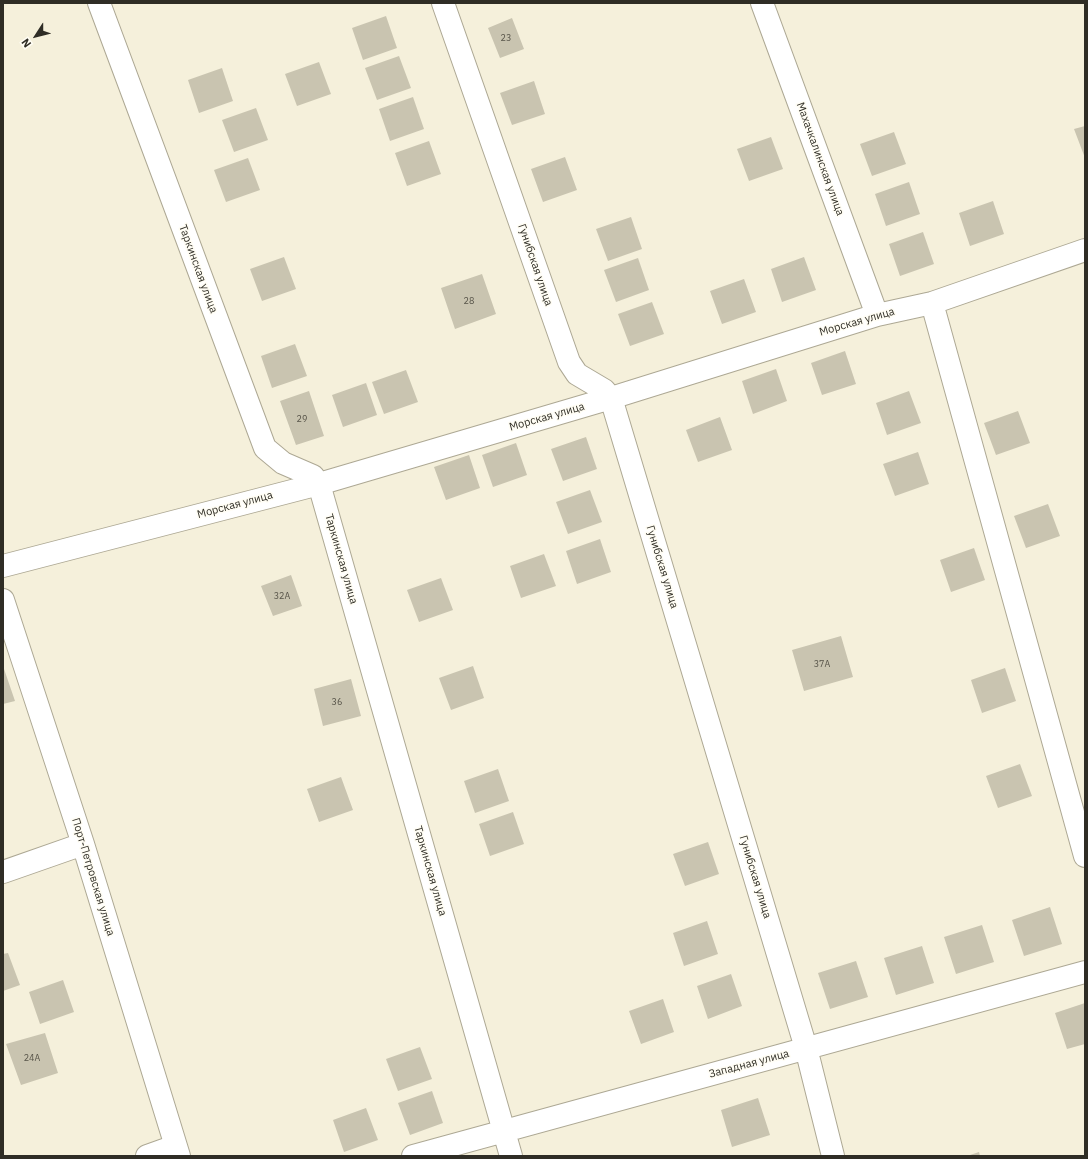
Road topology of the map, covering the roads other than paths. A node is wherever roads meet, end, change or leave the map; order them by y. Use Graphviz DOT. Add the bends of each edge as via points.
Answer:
graph roads {
  1 [pos="99,3"];
  2 [pos="443,3"];
  3 [pos="762,3"];
  4 [pos="1085,250"];
  5 [pos="932,303"];
  6 [pos="877,315"];
  7 [pos="611,398"];
  8 [pos="319,484"];
  9 [pos="3,566"];
  10 [pos="3,600"];
  11 [pos="83,844"];
  12 [pos="1085,856"];
  13 [pos="3,872"];
  14 [pos="1085,972"];
  15 [pos="806,1048"];
  16 [pos="504,1131"];
  17 [pos="177,1151"];
  18 [pos="147,1156"];
  19 [pos="413,1156"];
  20 [pos="511,1156"];
  21 [pos="833,1156"];
  1 -- 8 [label="street, Таркинская улица" via="265,448 283,463 313,476"];
  2 -- 7 [label="street, Гунибская улица" via="569,362 577,374 604,390"];
  3 -- 6 [label="street, Махачкалинская улица"];
  4 -- 5 [label="street, Морская улица"];
  5 -- 6 [label="street, Морская улица"];
  5 -- 12 [label="street"];
  6 -- 7 [label="street, Морская улица"];
  7 -- 8 [label="street, Морская улица"];
  7 -- 15 [label="street, Гунибская улица"];
  8 -- 9 [label="street, Морская улица"];
  8 -- 16 [label="street, Таркинская улица"];
  10 -- 11 [label="street, Порт-Петровская улица"];
  11 -- 13 [label="street"];
  11 -- 17 [label="street, Порт-Петровская улица"];
  14 -- 15 [label="street, Западная улица"];
  15 -- 16 [label="street, Западная улица"];
  15 -- 21 [label="street, Гунибская улица"];
  16 -- 19 [label="street, Западная улица"];
  16 -- 20 [label="street, Таркинская улица"];
  17 -- 18 [label="street"];
}
